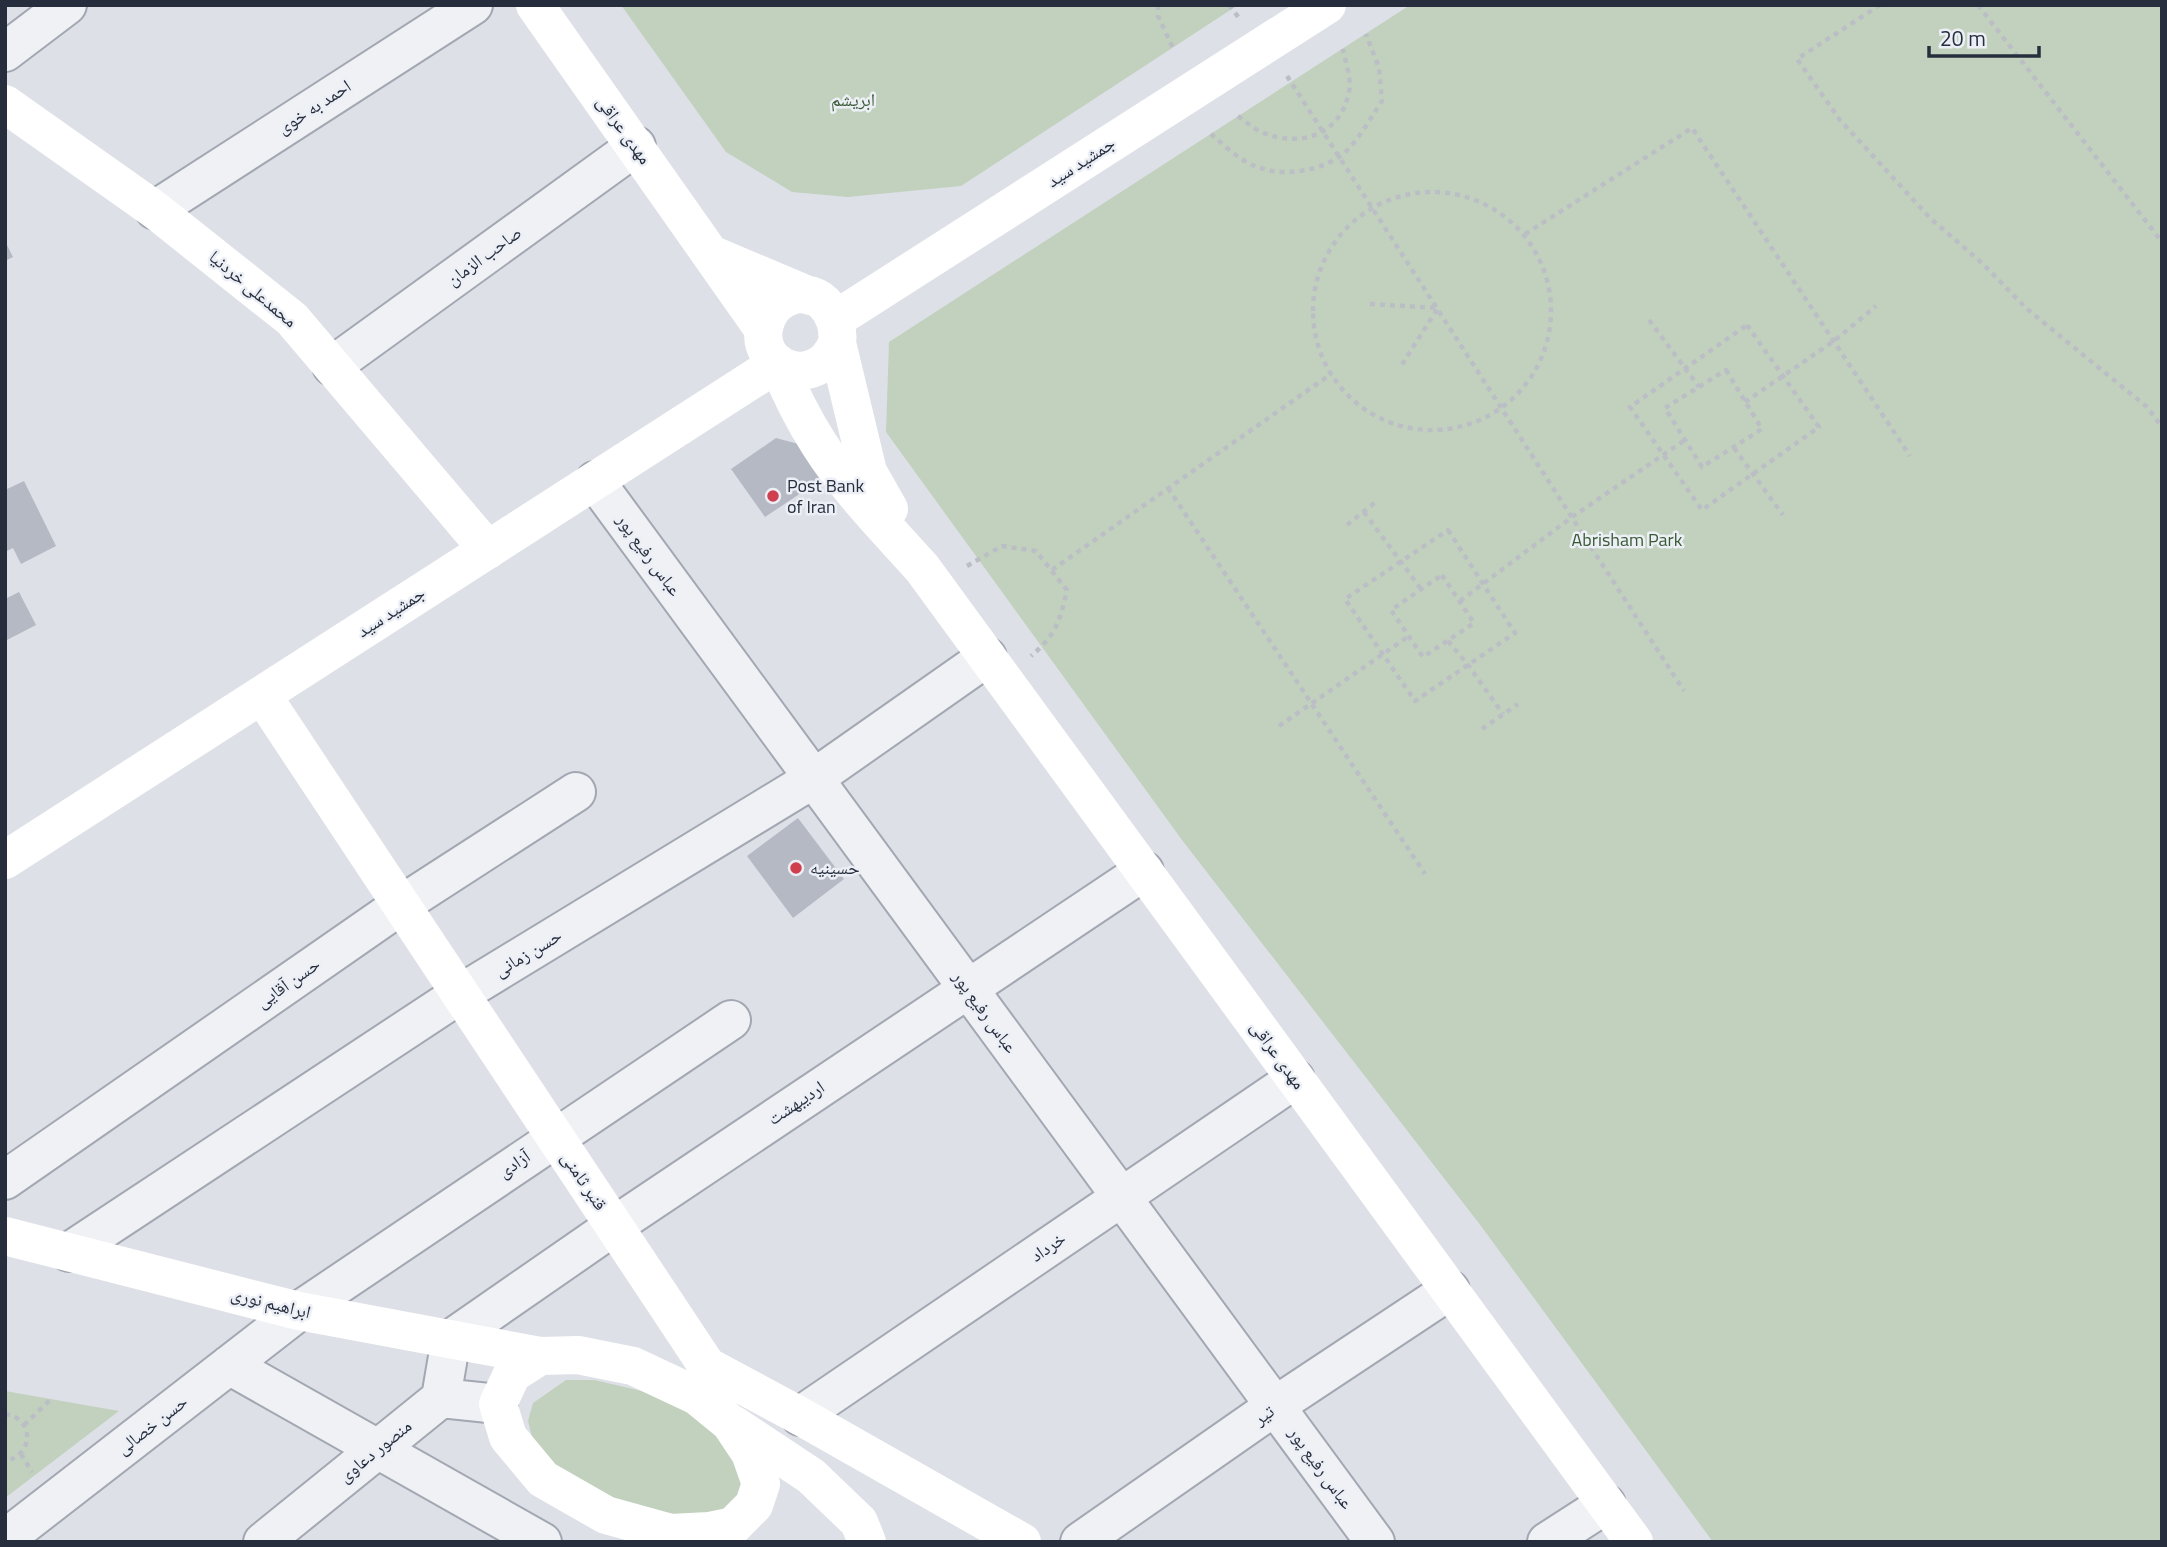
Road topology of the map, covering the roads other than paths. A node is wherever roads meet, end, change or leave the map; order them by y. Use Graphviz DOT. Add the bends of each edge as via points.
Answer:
graph roads {
  1 [pos="67,5"];
  2 [pos="473,5"];
  3 [pos="535,5"];
  4 [pos="1327,5"];
  5 [pos="5,52"];
  6 [pos="5,104"];
  7 [pos="635,146"];
  8 [pos="156,210"];
  9 [pos="713,255"];
  10 [pos="828,319"];
  11 [pos="770,346"];
  12 [pos="332,366"];
  13 [pos="595,481"];
  14 [pos="488,550"];
  15 [pos="930,578"];
  16 [pos="995,667"];
  17 [pos="262,695"];
  18 [pos="813,779"];
  19 [pos="576,792"];
  20 [pos="5,860"];
  21 [pos="1144,871"];
  22 [pos="401,905"];
  23 [pos="967,988"];
  24 [pos="460,994"];
  25 [pos="731,1020"];
  26 [pos="1295,1079"];
  27 [pos="555,1137"];
  28 [pos="5,1180"];
  29 [pos="1121,1197"];
  30 [pos="614,1226"];
  31 [pos="5,1236"];
  32 [pos="69,1252"];
  33 [pos="1450,1290"];
  34 [pos="299,1311"];
  35 [pos="451,1339"];
  36 [pos="540,1356"];
  37 [pos="229,1365"];
  38 [pos="441,1398"];
  39 [pos="498,1404"];
  40 [pos="1275,1406"];
  41 [pos="800,1416"];
  42 [pos="730,1423"];
  43 [pos="379,1449"];
  44 [pos="1606,1504"];
  45 [pos="716,1536"];
  46 [pos="5,1539"];
  47 [pos="263,1542"];
  48 [pos="541,1542"];
  49 [pos="867,1542"];
  50 [pos="1022,1542"];
  51 [pos="1080,1542"];
  52 [pos="1375,1542"];
  53 [pos="1548,1542"];
  54 [pos="1634,1542"];
  1 -- 5 [label="street"];
  2 -- 8 [label="street, احمد به خوی"];
  3 -- 7 [label="street, مهدی عراقی"];
  4 -- 10 [label="street, جمشید سید"];
  6 -- 8 [label="street, محمدعلی خردنیا"];
  7 -- 9 [label="street, مهدی عراقی"];
  7 -- 12 [label="street, صاحب الزمان"];
  8 -- 12 [label="street, محمدعلی خردنیا" via="292,318"];
  9 -- 10 [label="street"];
  9 -- 11 [label="street, مهدی عراقی"];
  10 -- 11 [label="street" via="798,295 786,298 767,316"];
  10 -- 11 [label="street" via="833,354 814,369 789,369"];
  10 -- 15 [label="street" via="868,472"];
  11 -- 13 [label="street, جمشید سید"];
  11 -- 15 [label="street, مهدی عراقی" via="820,446"];
  12 -- 14 [label="street, محمدعلی خردنیا"];
  13 -- 14 [label="street, جمشید سید"];
  13 -- 18 [label="street, عباس رفیع پور"];
  14 -- 17 [label="street, جمشید سید"];
  15 -- 16 [label="street, مهدی عراقی"];
  16 -- 18 [label="street, حسن زمانی"];
  16 -- 21 [label="street, مهدی عراقی"];
  17 -- 20 [label="street, جمشید سید"];
  17 -- 22 [label="street, قنبر ثامنی"];
  18 -- 23 [label="street, عباس رفیع پور"];
  18 -- 24 [label="street, حسن زمانی"];
  19 -- 22 [label="street, حسن آقایی"];
  21 -- 23 [label="street, اردیبهشت"];
  21 -- 26 [label="street, مهدی عراقی"];
  22 -- 24 [label="street, قنبر ثامنی"];
  22 -- 28 [label="street, حسن آقایی"];
  23 -- 29 [label="street, عباس رفیع پور"];
  23 -- 30 [label="street, اردیبهشت"];
  24 -- 27 [label="street, قنبر ثامنی"];
  24 -- 32 [label="street, حسن زمانی"];
  25 -- 27 [label="street, آزادی"];
  26 -- 29 [label="street, خرداد"];
  26 -- 33 [label="street, مهدی عراقی"];
  27 -- 30 [label="street, قنبر ثامنی"];
  27 -- 34 [label="street, آزادی"];
  29 -- 40 [label="street, عباس رفیع پور"];
  29 -- 41 [label="street, خرداد"];
  30 -- 35 [label="street, اردیبهشت"];
  30 -- 41 [label="street, قنبر ثامنی" via="707,1366"];
  31 -- 32 [label="street, ابراهیم نوری"];
  32 -- 34 [label="street, ابراهیم نوری"];
  33 -- 40 [label="street, تیر"];
  33 -- 44 [label="street, مهدی عراقی"];
  34 -- 35 [label="street, ابراهیم نوری"];
  34 -- 37 [label="street, حسن خصالی"];
  35 -- 36 [label="street, ابراهیم نوری"];
  35 -- 38 [label="street"];
  36 -- 39 [label="street" via="512,1374"];
  36 -- 42 [label="street, ابراهیم نوری" via="578,1355 633,1366 696,1396"];
  37 -- 43 [label="street"];
  37 -- 46 [label="street, حسن خصالی"];
  38 -- 39 [label="street"];
  38 -- 43 [label="street, منصور دعاوی"];
  39 -- 45 [label="street" via="508,1437 542,1479 606,1516 671,1533"];
  40 -- 51 [label="street, تیر"];
  40 -- 52 [label="street, عباس رفیع پور"];
  41 -- 50 [label="street, قنبر ثامنی"];
  42 -- 45 [label="street" via="750,1453 761,1484 754,1505"];
  42 -- 49 [label="street" via="811,1476 859,1522"];
  43 -- 47 [label="street, منصور دعاوی"];
  43 -- 48 [label="street"];
  44 -- 53 [label="street"];
  44 -- 54 [label="street, مهدی عراقی"];
}
